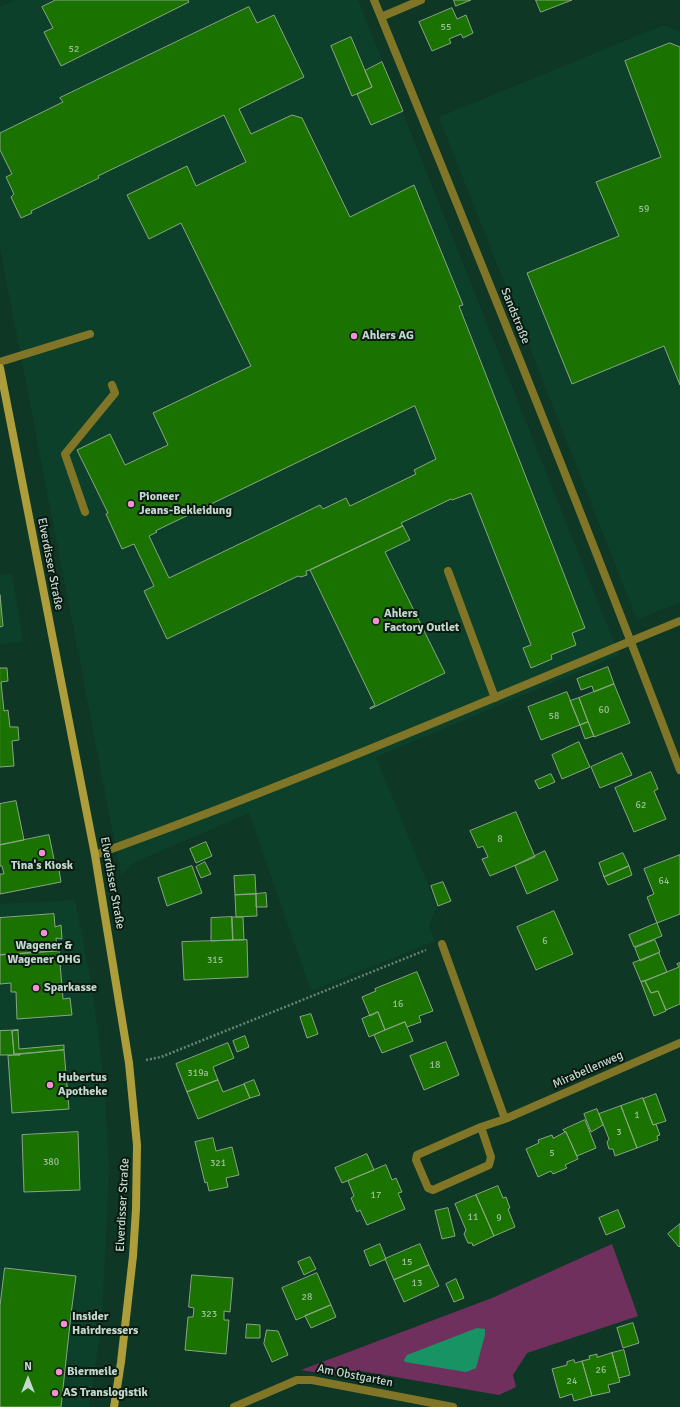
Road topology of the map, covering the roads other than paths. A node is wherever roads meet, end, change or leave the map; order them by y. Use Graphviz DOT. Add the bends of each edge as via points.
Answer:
graph roads {
  1 [pos="374,0"];
  2 [pos="421,0"];
  3 [pos="381,17"];
  4 [pos="90,334"];
  5 [pos="0,362"];
  6 [pos="0,368"];
  7 [pos="112,385"];
  8 [pos="85,512"];
  9 [pos="448,571"];
  10 [pos="680,621"];
  11 [pos="631,641"];
  12 [pos="495,698"];
  13 [pos="680,770"];
  14 [pos="95,855"];
  15 [pos="442,944"];
  16 [pos="680,1042"];
  17 [pos="505,1120"];
  18 [pos="481,1127"];
  19 [pos="114,1407"];
  20 [pos="234,1407"];
  21 [pos="452,1407"];
  1 -- 3 [label="street, Sandstraße"];
  2 -- 3 [label="street"];
  3 -- 11 [label="street, Sandstraße"];
  4 -- 5 [label="street"];
  6 -- 14 [label="main road, Elverdisser Straße"];
  7 -- 8 [label="street" via="115,393 65,454"];
  9 -- 12 [label="street"];
  10 -- 11 [label="street"];
  11 -- 12 [label="street"];
  11 -- 13 [label="street, Sandstraße"];
  12 -- 14 [label="street" via="337,763"];
  14 -- 19 [label="main road, Elverdisser Straße" via="129,1063 137,1145 136,1209 130,1287"];
  15 -- 17 [label="street"];
  16 -- 17 [label="street, Mirabellenweg"];
  17 -- 18 [label="street, Mirabellenweg"];
  18 -- 18 [label="street, Mirabellenweg" via="417,1155 416,1160 428,1188 433,1190 489,1165 491,1157"];
  20 -- 21 [label="street, Am Obstgarten" via="297,1380 312,1380"];
}
